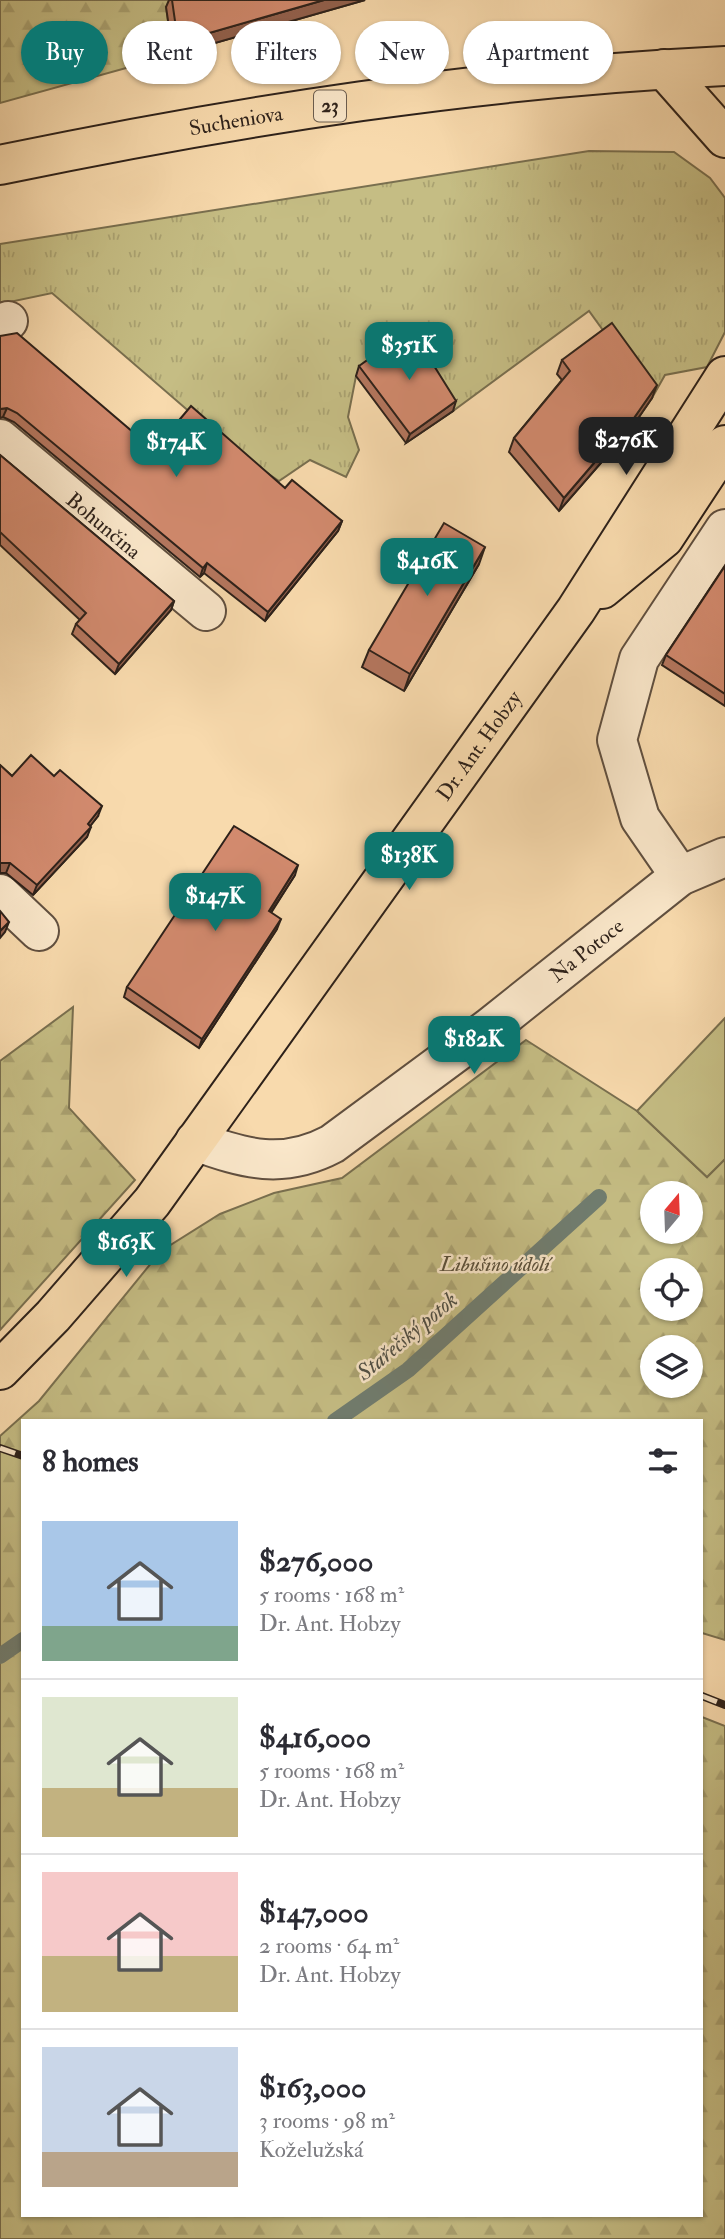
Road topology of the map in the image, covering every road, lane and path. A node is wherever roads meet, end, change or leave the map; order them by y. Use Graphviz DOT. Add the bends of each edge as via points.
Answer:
graph roads {
  1 [pos="725,66"];
  2 [pos="664,69"];
  3 [pos="725,138"];
  4 [pos="0,164"];
  5 [pos="725,376"];
  6 [pos="0,439"];
  7 [pos="725,445"];
  8 [pos="725,529"];
  9 [pos="576,610"];
  10 [pos="206,611"];
  11 [pos="725,857"];
  12 [pos="680,876"];
  13 [pos="0,894"];
  14 [pos="39,931"];
  15 [pos="195,1141"];
  16 [pos="0,1370"];
  1 -- 2 [label="main road, Sucheniova / 23"];
  2 -- 3 [label="main road"];
  2 -- 4 [label="main road, Sucheniova / 23" via="444,88 169,130"];
  5 -- 9 [label="main road, Dr. Ant. Hobzy"];
  6 -- 10 [label="street, Bohunčina"];
  7 -- 9 [label="main road" via="664,538"];
  8 -- 12 [label="street" via="639,659 617,740 640,818"];
  9 -- 15 [label="main road, Dr. Ant. Hobzy"];
  11 -- 12 [label="street, Na Potoce"];
  12 -- 15 [label="street, Na Potoce" via="499,1020 309,1157 262,1160"];
  13 -- 14 [label="street"];
  15 -- 16 [label="main road, Dr. Ant. Hobzy" via="104,1259"];
}
